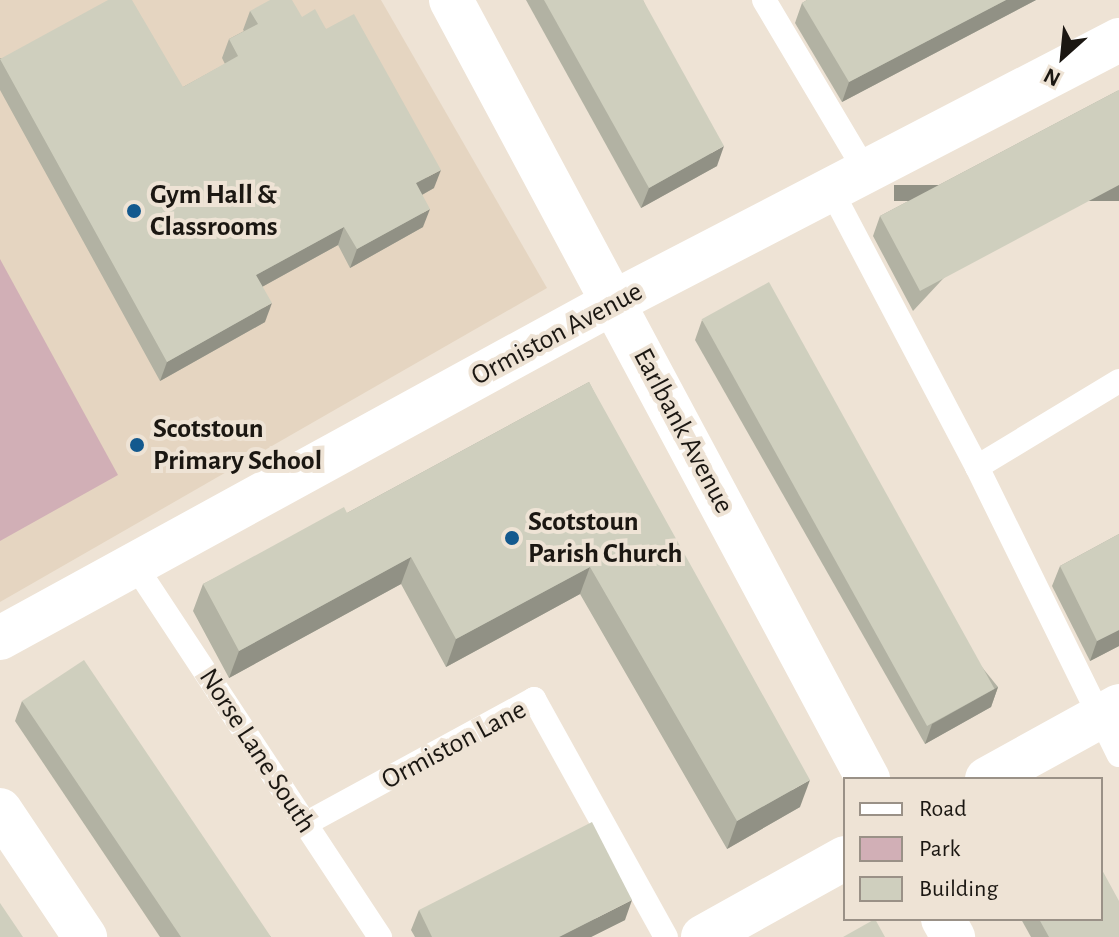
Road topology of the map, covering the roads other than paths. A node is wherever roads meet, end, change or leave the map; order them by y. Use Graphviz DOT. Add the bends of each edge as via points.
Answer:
graph roads {
  1 [pos="451,0"];
  2 [pos="764,0"];
  3 [pos="1119,40"];
  4 [pos="849,181"];
  5 [pos="614,302"];
  6 [pos="1119,381"];
  7 [pos="977,467"];
  8 [pos="134,564"];
  9 [pos="0,638"];
  10 [pos="1110,711"];
  11 [pos="1119,755"];
  12 [pos="867,777"];
  13 [pos="991,777"];
  14 [pos="0,810"];
  15 [pos="305,824"];
  16 [pos="843,859"];
  17 [pos="85,937"];
  18 [pos="380,937"];
  19 [pos="666,937"];
  20 [pos="703,937"];
  1 -- 5 [label="street, Earlbank Avenue"];
  2 -- 4 [label="lane"];
  3 -- 4 [label="street, Ormiston Avenue"];
  4 -- 5 [label="street, Ormiston Avenue"];
  4 -- 7 [label="lane"];
  5 -- 8 [label="street, Ormiston Avenue"];
  5 -- 12 [label="street, Earlbank Avenue"];
  6 -- 7 [label="lane"];
  7 -- 10 [label="lane"];
  8 -- 9 [label="street, Ormiston Avenue"];
  8 -- 15 [label="lane, Norse Lane South"];
  10 -- 11 [label="lane"];
  10 -- 13 [label="street"];
  14 -- 17 [label="street"];
  15 -- 18 [label="lane, Norse Lane South"];
  15 -- 19 [label="lane, Ormiston Lane" via="534,699"];
  16 -- 20 [label="street"];
}
